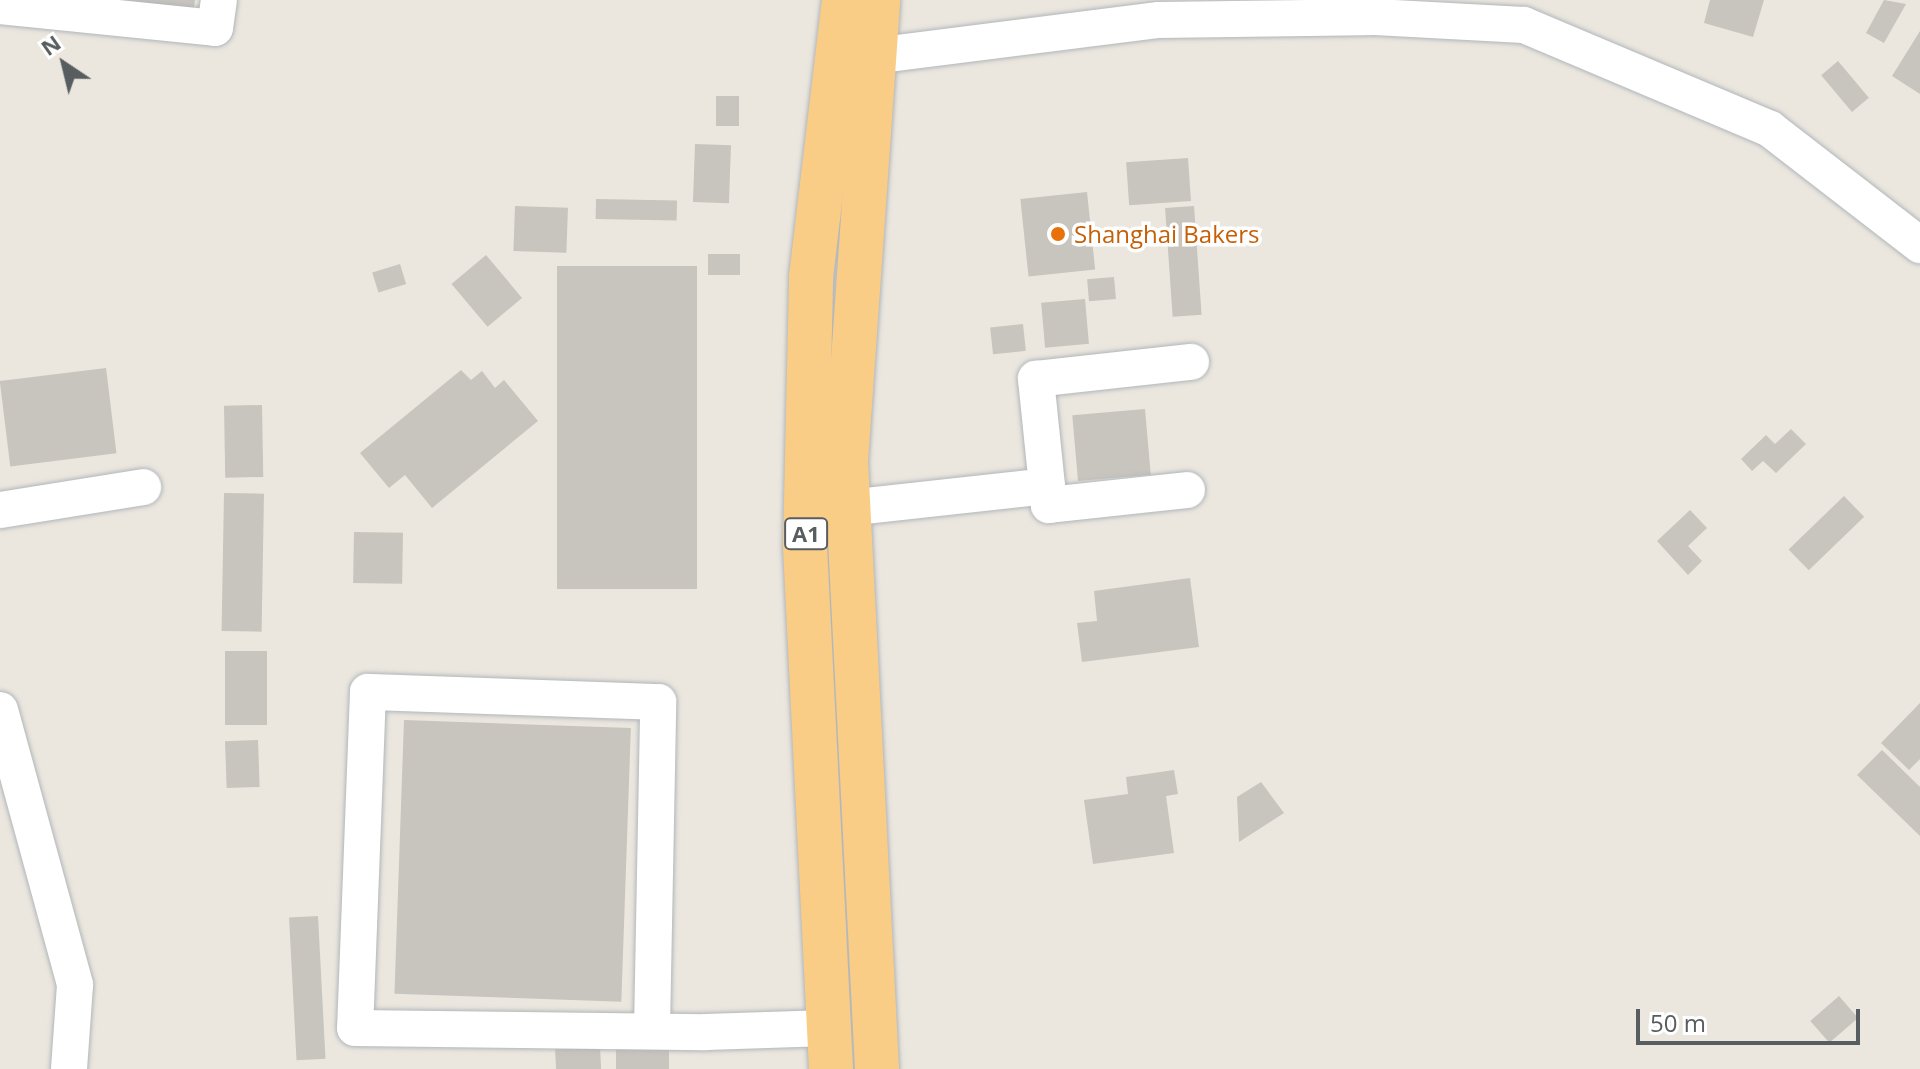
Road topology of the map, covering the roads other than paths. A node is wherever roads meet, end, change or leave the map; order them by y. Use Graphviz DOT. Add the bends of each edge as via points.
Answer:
graph roads {
  1 [pos="219,0"];
  2 [pos="844,0"];
  3 [pos="878,0"];
  4 [pos="0,6"];
  5 [pos="873,56"];
  6 [pos="1920,245"];
  7 [pos="1191,362"];
  8 [pos="1047,486"];
  9 [pos="143,487"];
  10 [pos="1187,490"];
  11 [pos="848,508"];
  12 [pos="0,510"];
  13 [pos="0,710"];
  14 [pos="652,1029"];
  15 [pos="829,1048"];
  16 [pos="69,1069"];
  17 [pos="877,1069"];
  1 -- 4 [label="street" via="215,28"];
  2 -- 15 [label="highway, A1" via="811,277 805,547"];
  3 -- 5 [label="highway, A1"];
  5 -- 6 [label="street" via="1159,20 1375,17 1524,25 1770,129"];
  5 -- 11 [label="highway, A1" via="850,350"];
  7 -- 8 [label="street" via="1036,379"];
  8 -- 10 [label="street" via="1049,505"];
  8 -- 11 [label="street"];
  9 -- 12 [label="street"];
  11 -- 17 [label="highway, A1"];
  13 -- 16 [label="street" via="75,985"];
  14 -- 14 [label="street" via="355,1028 368,692 658,702"];
  14 -- 15 [label="street"];
}
